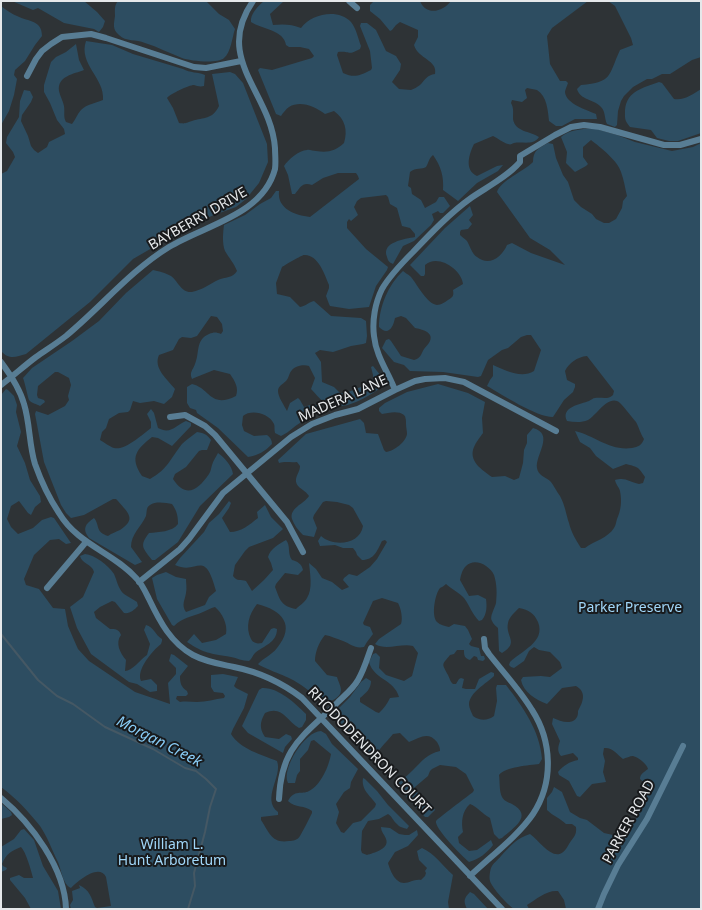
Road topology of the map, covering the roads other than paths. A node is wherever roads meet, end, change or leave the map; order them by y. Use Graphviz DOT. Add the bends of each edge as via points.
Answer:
graph roads {
  1 [pos="253,1"];
  2 [pos="349,1"];
  3 [pos="358,8"];
  4 [pos="241,61"];
  5 [pos="28,76"];
  6 [pos="701,139"];
  7 [pos="1,362"];
  8 [pos="11,377"];
  9 [pos="1,385"];
  10 [pos="395,390"];
  11 [pos="170,416"];
  12 [pos="556,431"];
  13 [pos="247,474"];
  14 [pos="86,542"];
  15 [pos="304,552"];
  16 [pos="140,582"];
  17 [pos="47,588"];
  18 [pos="484,639"];
  19 [pos="371,648"];
  20 [pos="322,717"];
  21 [pos="682,746"];
  22 [pos="1,798"];
  23 [pos="279,799"];
  24 [pos="470,876"];
  25 [pos="66,909"];
  26 [pos="502,909"];
  27 [pos="598,909"];
  1 -- 4 [label="street" via="239,32"];
  2 -- 3 [label="street"];
  4 -- 5 [label="street" via="206,68 194,67 91,34 62,38 51,44 36,58"];
  4 -- 8 [label="street, BAYBERRY DRIVE" via="273,131 275,168 258,200 246,209 169,247 143,265 66,336"];
  6 -- 10 [label="street" via="680,145 664,145 584,125 571,127 520,156 520,162 513,170 470,199 430,235 382,289 373,322 374,336 381,361"];
  7 -- 8 [label="street, RHODODENDRON COURT"];
  8 -- 9 [label="street, BAYBERRY DRIVE"];
  8 -- 14 [label="street, RHODODENDRON COURT" via="24,404 35,463 43,483 59,514 77,536"];
  10 -- 12 [label="street, MADERA LANE" via="425,379 454,379 473,386"];
  10 -- 13 [label="street, MADERA LANE" via="358,409 306,427"];
  11 -- 13 [label="street" via="185,415 205,426"];
  13 -- 15 [label="street" via="287,522"];
  13 -- 16 [label="street, MADERA LANE" via="217,501 189,539"];
  14 -- 16 [label="street, RHODODENDRON COURT"];
  14 -- 17 [label="street"];
  16 -- 20 [label="street, RHODODENDRON COURT" via="166,631 181,647 205,661 250,671 279,682 302,698"];
  18 -- 24 [label="street" via="489,654 538,719 546,741 549,761 544,792 533,814"];
  19 -- 20 [label="street" via="358,681"];
  20 -- 23 [label="street" via="302,736 286,760"];
  20 -- 24 [label="street, RHODODENDRON COURT"];
  21 -- 27 [label="street, PARKER ROAD" via="647,819 618,865"];
  22 -- 25 [label="street" via="22,817 44,846 61,883"];
  24 -- 26 [label="street, RHODODENDRON COURT"];
}
